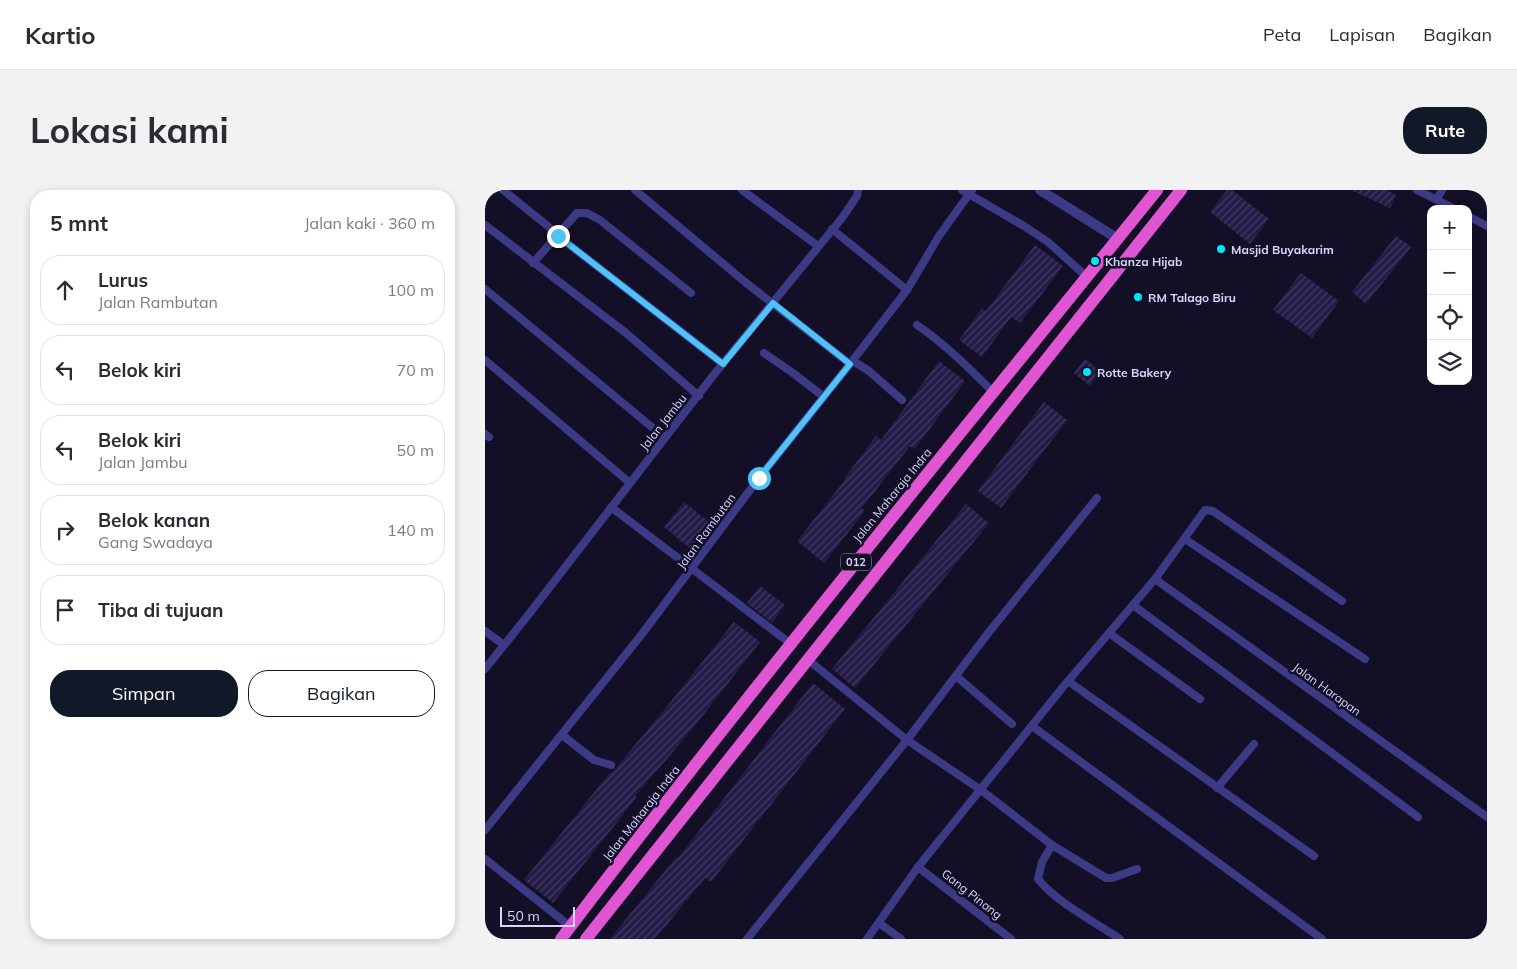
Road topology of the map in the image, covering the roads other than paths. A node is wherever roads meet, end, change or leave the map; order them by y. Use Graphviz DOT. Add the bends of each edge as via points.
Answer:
graph roads {
  1 [pos="503,190"];
  2 [pos="635,190"];
  3 [pos="742,190"];
  4 [pos="858,190"];
  5 [pos="1041,190"];
  6 [pos="1157,190"];
  7 [pos="1181,190"];
  8 [pos="1417,190"];
  9 [pos="1442,190"];
  10 [pos="968,192"];
  11 [pos="1437,199"];
  12 [pos="1448,205"];
  13 [pos="1472,218"];
  14 [pos="485,226"];
  15 [pos="1487,226"];
  16 [pos="832,228"];
  17 [pos="559,235"];
  18 [pos="1117,239"];
  19 [pos="818,246"];
  20 [pos="533,263"];
  21 [pos="1087,277"];
  22 [pos="485,289"];
  23 [pos="907,290"];
  24 [pos="691,293"];
  25 [pos="773,303"];
  26 [pos="917,325"];
  27 [pos="764,353"];
  28 [pos="485,360"];
  29 [pos="851,362"];
  30 [pos="723,364"];
  31 [pos="994,393"];
  32 [pos="699,396"];
  33 [pos="824,397"];
  34 [pos="902,400"];
  35 [pos="968,423"];
  36 [pos="984,436"];
  37 [pos="665,438"];
  38 [pos="630,483"];
  39 [pos="1097,498"];
  40 [pos="611,507"];
  41 [pos="1185,539"];
  42 [pos="692,569"];
  43 [pos="1155,579"];
  44 [pos="1342,601"];
  45 [pos="1133,605"];
  46 [pos="485,631"];
  47 [pos="1109,633"];
  48 [pos="791,644"];
  49 [pos="504,645"];
  50 [pos="807,659"];
  51 [pos="1365,659"];
  52 [pos="485,669"];
  53 [pos="956,676"];
  54 [pos="1068,681"];
  55 [pos="1200,699"];
  56 [pos="1012,724"];
  57 [pos="1032,726"];
  58 [pos="562,735"];
  59 [pos="907,740"];
  60 [pos="1253,744"];
  61 [pos="611,765"];
  62 [pos="1217,788"];
  63 [pos="981,790"];
  64 [pos="1418,817"];
  65 [pos="1487,818"];
  66 [pos="485,830"];
  67 [pos="1052,845"];
  68 [pos="1314,856"];
  69 [pos="485,859"];
  70 [pos="918,867"];
  71 [pos="1137,869"];
  72 [pos="879,923"];
  73 [pos="571,926"];
  74 [pos="561,939"];
  75 [pos="586,939"];
  76 [pos="747,939"];
  77 [pos="867,939"];
  78 [pos="901,939"];
  79 [pos="1011,939"];
  80 [pos="1120,939"];
  81 [pos="1322,939"];
  1 -- 17 [label="street"];
  2 -- 25 [label="street"];
  3 -- 19 [label="street"];
  4 -- 16 [label="street, Jalan Jambu" via="857,196"];
  5 -- 18 [label="street"];
  6 -- 18 [label="highway, Jalan Maharaja Indra / 012"];
  7 -- 36 [label="highway, 012"];
  8 -- 11 [label="street"];
  9 -- 11 [label="street"];
  10 -- 21 [label="street" via="1048,242"];
  10 -- 23 [label="street, Jalan Rambutan"];
  11 -- 12 [label="street"];
  13 -- 15 [label="street"];
  14 -- 20 [label="street"];
  16 -- 19 [label="street, Jalan Jambu"];
  16 -- 23 [label="street"];
  17 -- 20 [label="street"];
  17 -- 24 [label="street" via="577,214 587,212"];
  17 -- 30 [label="street"];
  18 -- 21 [label="highway, Jalan Maharaja Indra / 012"];
  19 -- 25 [label="street, Jalan Jambu"];
  20 -- 32 [label="street" via="626,333"];
  21 -- 31 [label="highway, Jalan Maharaja Indra / 012"];
  22 -- 37 [label="street"];
  23 -- 29 [label="street, Jalan Rambutan"];
  25 -- 29 [label="street"];
  25 -- 30 [label="street, Jalan Jambu"];
  26 -- 31 [label="street"];
  27 -- 33 [label="street"];
  28 -- 38 [label="street"];
  29 -- 33 [label="street, Jalan Rambutan"];
  29 -- 34 [label="street" via="869,372"];
  30 -- 32 [label="street, Jalan Jambu"];
  31 -- 35 [label="highway, Jalan Maharaja Indra / 012"];
  32 -- 37 [label="street, Jalan Jambu"];
  33 -- 42 [label="street, Jalan Rambutan"];
  35 -- 36 [label="highway"];
  35 -- 48 [label="highway, Jalan Maharaja Indra / 012"];
  36 -- 50 [label="highway, 012"];
  37 -- 38 [label="street, Jalan Jambu"];
  38 -- 40 [label="street, Jalan Jambu"];
  39 -- 53 [label="street"];
  40 -- 42 [label="street"];
  40 -- 49 [label="street, Jalan Jambu"];
  41 -- 43 [label="street"];
  41 -- 44 [label="street" via="1205,510 1213,511"];
  41 -- 51 [label="street"];
  42 -- 48 [label="street"];
  42 -- 58 [label="street, Jalan Rambutan"];
  43 -- 45 [label="street"];
  43 -- 65 [label="street, Jalan Harapan"];
  45 -- 47 [label="street"];
  45 -- 64 [label="street"];
  46 -- 49 [label="street"];
  47 -- 54 [label="street"];
  47 -- 55 [label="street"];
  48 -- 73 [label="highway, Jalan Maharaja Indra / 012"];
  49 -- 52 [label="street, Jalan Jambu"];
  50 -- 59 [label="street"];
  50 -- 75 [label="highway, 012"];
  53 -- 56 [label="street"];
  53 -- 59 [label="street"];
  54 -- 57 [label="street"];
  54 -- 62 [label="street"];
  57 -- 63 [label="street"];
  57 -- 81 [label="street"];
  58 -- 61 [label="street" via="594,760"];
  58 -- 66 [label="street, Jalan Rambutan"];
  59 -- 63 [label="street"];
  59 -- 76 [label="street"];
  60 -- 62 [label="street"];
  62 -- 68 [label="street"];
  63 -- 67 [label="street"];
  63 -- 70 [label="street"];
  67 -- 71 [label="street" via="1107,878"];
  67 -- 80 [label="street" via="1042,862 1038,879 1045,888"];
  69 -- 73 [label="street"];
  70 -- 72 [label="street"];
  70 -- 79 [label="street, Gang Pinang"];
  72 -- 77 [label="street"];
  72 -- 78 [label="street"];
  73 -- 74 [label="highway, Jalan Maharaja Indra / 012"];
}
